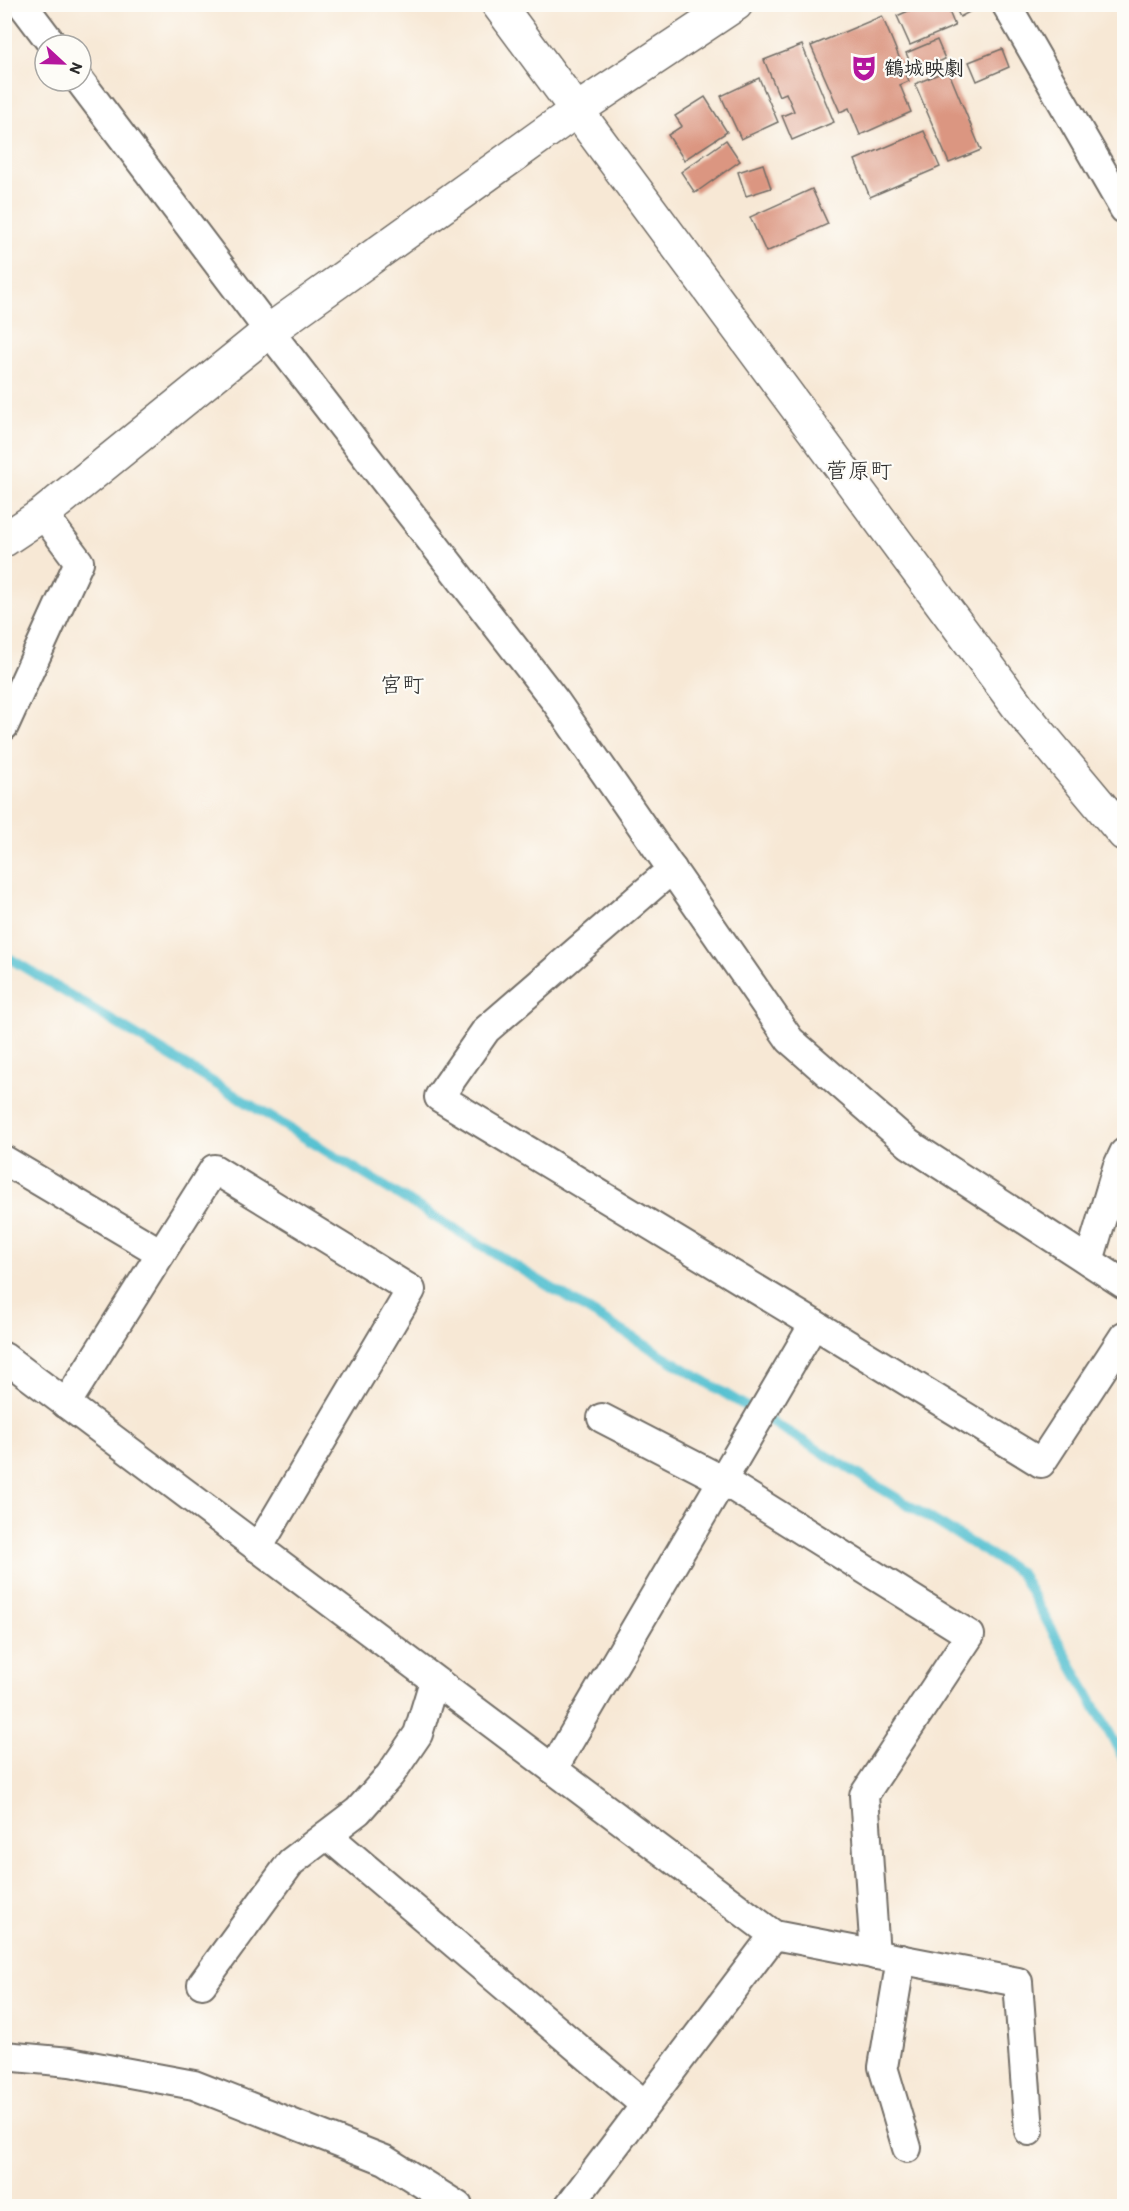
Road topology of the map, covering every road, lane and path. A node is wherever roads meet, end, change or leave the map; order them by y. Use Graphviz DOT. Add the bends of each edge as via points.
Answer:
graph roads {
  1 [pos="22,4"];
  2 [pos="498,4"];
  3 [pos="736,4"];
  4 [pos="1006,4"];
  5 [pos="44,33"];
  6 [pos="89,93"];
  7 [pos="577,110"];
  8 [pos="1125,209"];
  9 [pos="269,331"];
  10 [pos="43,514"];
  11 [pos="4,540"];
  12 [pos="4,726"];
  13 [pos="1125,834"];
  14 [pos="672,869"];
  15 [pos="1125,1153"];
  16 [pos="4,1160"];
  17 [pos="161,1253"];
  18 [pos="1089,1261"];
  19 [pos="1125,1284"];
  20 [pos="814,1324"];
  21 [pos="1125,1336"];
  22 [pos="4,1356"];
  23 [pos="66,1404"];
  24 [pos="602,1418"];
  25 [pos="722,1480"];
  26 [pos="258,1548"];
  27 [pos="434,1680"];
  28 [pos="553,1769"];
  29 [pos="327,1835"];
  30 [pos="774,1935"];
  31 [pos="888,1957"];
  32 [pos="202,1984"];
  33 [pos="4,2056"];
  34 [pos="645,2105"];
  35 [pos="1029,2131"];
  36 [pos="907,2148"];
  37 [pos="458,2206"];
  38 [pos="569,2206"];
  1 -- 5 [label="street"];
  2 -- 7 [label="street"];
  3 -- 7 [label="street"];
  4 -- 8 [label="street"];
  6 -- 9 [label="street"];
  7 -- 9 [label="street"];
  7 -- 13 [label="street" via="1022,712"];
  9 -- 10 [label="street"];
  9 -- 14 [label="street" via="556,702"];
  10 -- 11 [label="street"];
  10 -- 12 [label="street" via="79,562"];
  14 -- 18 [label="street" via="790,1040 909,1144"];
  14 -- 20 [label="street" via="486,1030 440,1096"];
  15 -- 18 [label="street"];
  16 -- 17 [label="street"];
  17 -- 23 [label="street"];
  17 -- 26 [label="street" via="214,1169 411,1290"];
  18 -- 19 [label="street"];
  20 -- 21 [label="street" via="1041,1463"];
  20 -- 25 [label="street"];
  22 -- 23 [label="street"];
  23 -- 26 [label="street"];
  24 -- 25 [label="street"];
  25 -- 28 [label="street"];
  25 -- 31 [label="street" via="970,1635 864,1795"];
  26 -- 27 [label="street"];
  27 -- 28 [label="street"];
  27 -- 29 [label="street" via="418,1734 390,1775 358,1811"];
  28 -- 30 [label="street"];
  29 -- 32 [label="street" via="291,1862"];
  29 -- 34 [label="street"];
  30 -- 31 [label="street"];
  30 -- 34 [label="street"];
  31 -- 35 [label="street" via="1018,1982"];
  31 -- 36 [label="street" via="883,2067"];
  33 -- 37 [label="street" via="70,2062 194,2085 385,2160"];
  34 -- 38 [label="street"];
}
